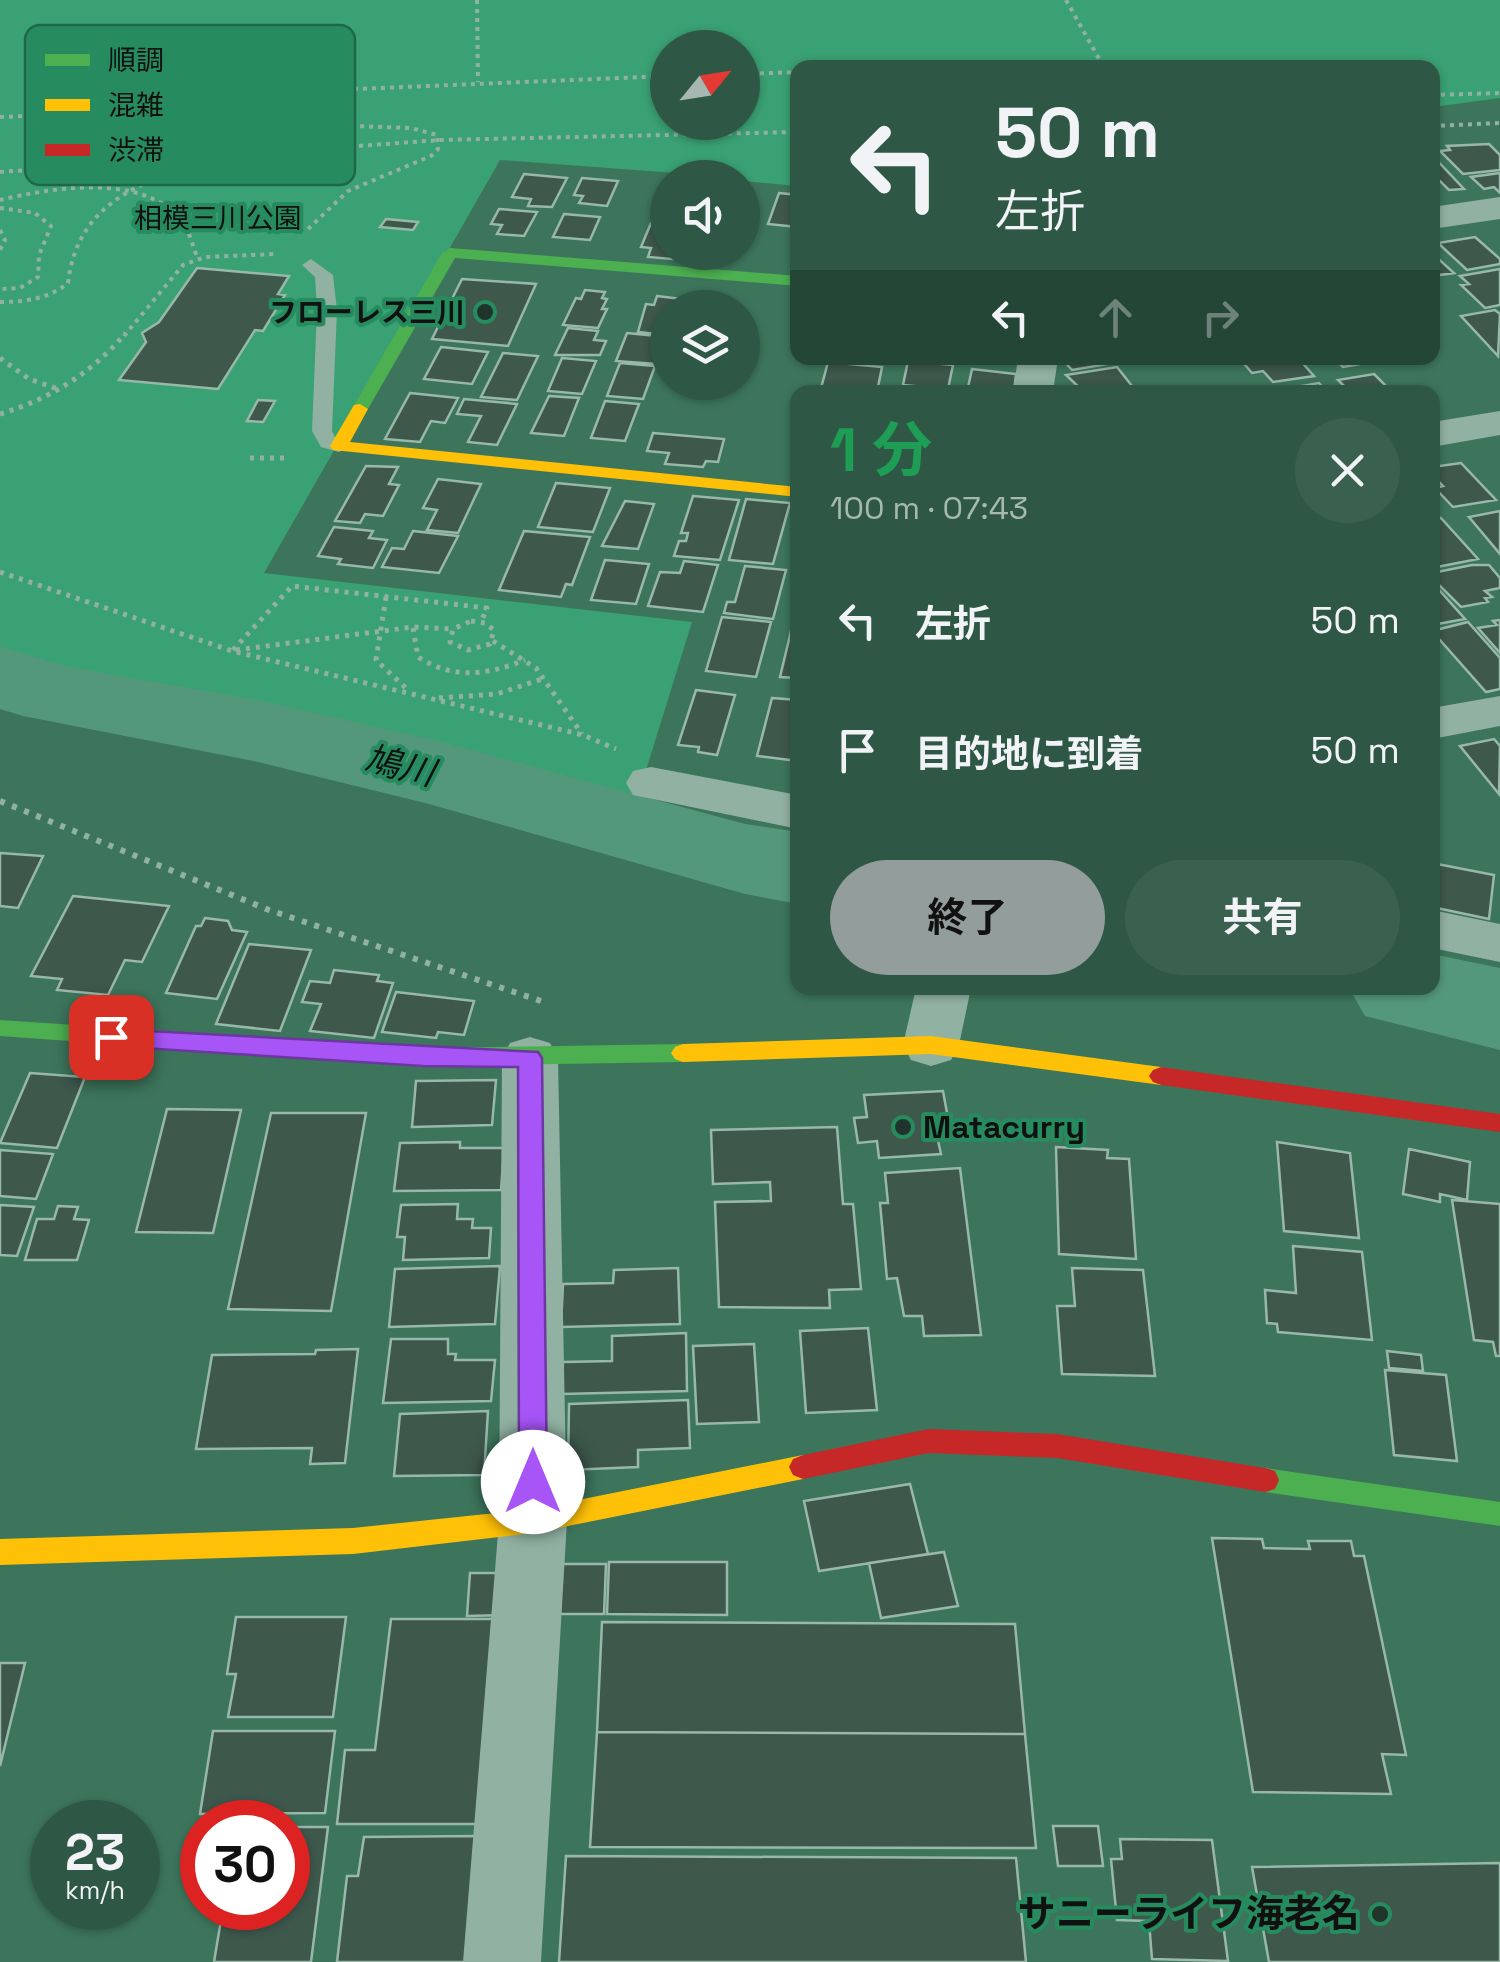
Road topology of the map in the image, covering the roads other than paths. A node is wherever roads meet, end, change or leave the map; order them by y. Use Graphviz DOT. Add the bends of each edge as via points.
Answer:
graph roads {
  1 [pos="1500,208"];
  2 [pos="1440,217"];
  3 [pos="312,265"];
  4 [pos="790,280"];
  5 [pos="1500,423"];
  6 [pos="1440,433"];
  7 [pos="339,446"];
  8 [pos="790,491"];
  9 [pos="1500,710"];
  10 [pos="1440,722"];
  11 [pos="651,783"];
  12 [pos="790,810"];
  13 [pos="1440,931"];
  14 [pos="1500,943"];
  15 [pos="942,995"];
  16 [pos="0,1028"];
  17 [pos="538,1030"];
  18 [pos="931,1045"];
  19 [pos="1500,1123"];
  20 [pos="1500,1514"];
  21 [pos="534,1521"];
  22 [pos="0,1552"];
  23 [pos="502,1962"];
  1 -- 2 [label="street"];
  3 -- 7 [label="lane" via="324,275 328,310 322,431 328,443"];
  4 -- 7 [label="street" via="450,252"];
  5 -- 6 [label="street"];
  7 -- 8 [label="street"];
  9 -- 10 [label="street"];
  11 -- 12 [label="street"];
  13 -- 14 [label="street"];
  15 -- 18 [label="street"];
  16 -- 17 [label="street" via="309,1051"];
  17 -- 18 [label="street"];
  17 -- 21 [label="street"];
  18 -- 19 [label="street"];
  20 -- 21 [label="street" via="1056,1446 929,1441"];
  21 -- 22 [label="street" via="353,1541"];
  21 -- 23 [label="street"];
}
